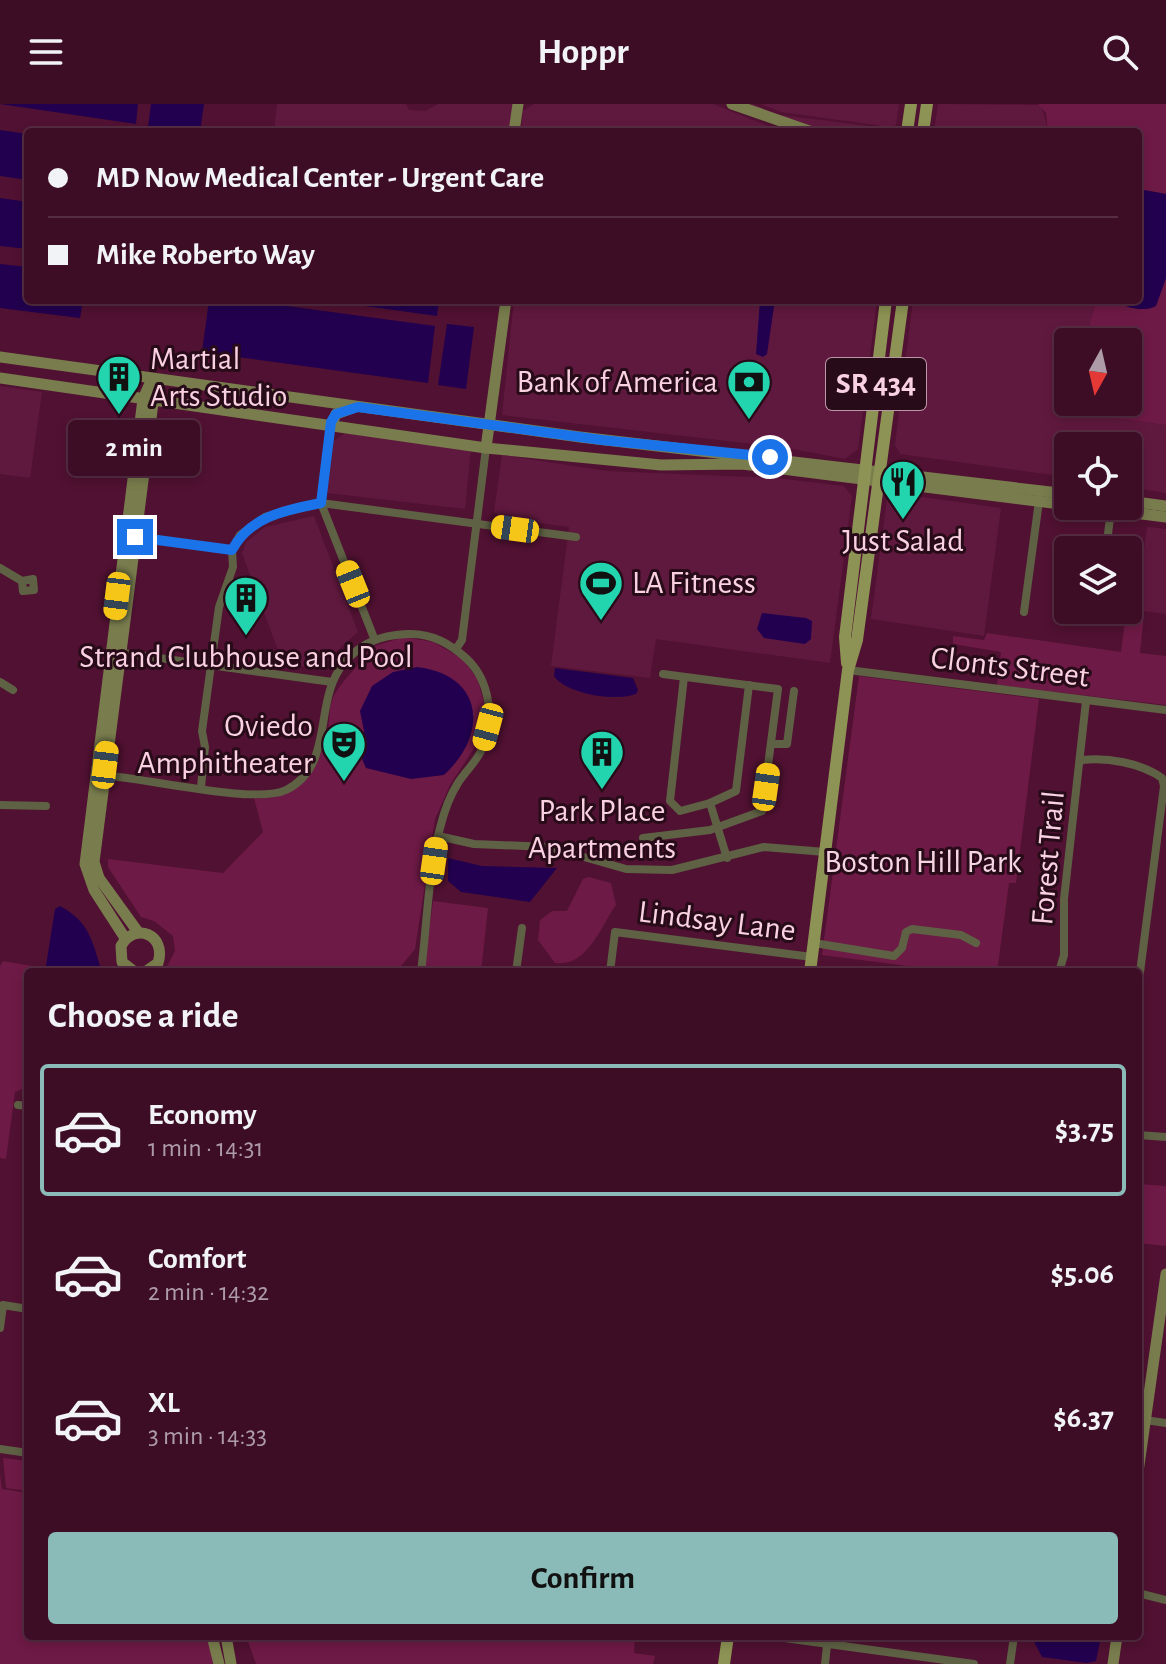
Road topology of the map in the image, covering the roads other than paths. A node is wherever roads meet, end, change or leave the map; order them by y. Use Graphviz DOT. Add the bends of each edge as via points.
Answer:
graph roads {
  1 [pos="518,104"];
  2 [pos="732,104"];
  3 [pos="911,104"];
  4 [pos="927,104"];
  5 [pos="515,128"];
  6 [pos="801,128"];
  7 [pos="908,128"];
  8 [pos="924,128"];
  9 [pos="505,304"];
  10 [pos="886,304"];
  11 [pos="900,304"];
  12 [pos="0,357"];
  13 [pos="0,378"];
  14 [pos="152,379"];
  15 [pos="149,400"];
  16 [pos="358,407"];
  17 [pos="488,425"];
  18 [pos="331,426"];
  19 [pos="486,448"];
  20 [pos="872,475"];
  21 [pos="1054,492"];
  22 [pos="1054,498"];
  23 [pos="1035,500"];
  24 [pos="321,503"];
  25 [pos="1054,503"];
  26 [pos="1142,503"];
  27 [pos="1163,506"];
  28 [pos="1142,511"];
  29 [pos="1142,514"];
  30 [pos="1166,517"];
  31 [pos="477,524"];
  32 [pos="130,536"];
  33 [pos="576,537"];
  34 [pos="232,550"];
  35 [pos="0,568"];
  36 [pos="22,581"];
  37 [pos="1024,612"];
  38 [pos="374,638"];
  39 [pos="456,649"];
  40 [pos="115,652"];
  41 [pos="211,665"];
  42 [pos="848,670"];
  43 [pos="663,674"];
  44 [pos="684,677"];
  45 [pos="0,682"];
  46 [pos="332,682"];
  47 [pos="749,685"];
  48 [pos="13,690"];
  49 [pos="794,691"];
  50 [pos="1086,701"];
  51 [pos="1166,710"];
  52 [pos="771,744"];
  53 [pos="1082,760"];
  54 [pos="100,775"];
  55 [pos="201,787"];
  56 [pos="710,803"];
  57 [pos="0,805"];
  58 [pos="46,806"];
  59 [pos="717,828"];
  60 [pos="438,836"];
  61 [pos="643,838"];
  62 [pos="825,852"];
  63 [pos="727,858"];
  64 [pos="522,928"];
  65 [pos="138,932"];
  66 [pos="125,938"];
  67 [pos="814,943"];
  68 [pos="976,943"];
  69 [pos="812,957"];
  70 [pos="129,968"];
  71 [pos="151,968"];
  72 [pos="422,968"];
  73 [pos="517,968"];
  74 [pos="610,968"];
  75 [pos="811,968"];
  76 [pos="1060,968"];
  77 [pos="1141,968"];
  78 [pos="18,1105"];
  79 [pos="24,1106"];
  80 [pos="1142,1135"];
  81 [pos="1166,1137"];
  82 [pos="1166,1274"];
  83 [pos="1165,1294"];
  84 [pos="24,1308"];
  85 [pos="0,1328"];
  86 [pos="1142,1419"];
  87 [pos="1166,1423"];
  88 [pos="0,1449"];
  89 [pos="24,1452"];
  90 [pos="1142,1594"];
  91 [pos="1166,1600"];
  92 [pos="213,1640"];
  93 [pos="227,1640"];
  94 [pos="727,1640"];
  95 [pos="828,1640"];
  96 [pos="1013,1640"];
  97 [pos="1116,1640"];
  98 [pos="219,1664"];
  99 [pos="231,1664"];
  100 [pos="724,1664"];
  101 [pos="825,1664"];
  102 [pos="974,1664"];
  103 [pos="1010,1664"];
  104 [pos="1113,1664"];
  1 -- 5 [label="street"];
  2 -- 6 [label="street"];
  3 -- 7 [label="main road"];
  4 -- 8 [label="main road"];
  9 -- 17 [label="street"];
  10 -- 20 [label="main road, SR 434"];
  11 -- 20 [label="main road, SR 434"];
  12 -- 14 [label="street"];
  13 -- 15 [label="street"];
  14 -- 15 [label="street"];
  14 -- 16 [label="street"];
  15 -- 18 [label="street"];
  15 -- 32 [label="street"];
  16 -- 17 [label="street"];
  16 -- 18 [label="street" via="336,414"];
  17 -- 19 [label="street"];
  17 -- 20 [label="street"];
  18 -- 19 [label="street"];
  18 -- 24 [label="street"];
  19 -- 20 [label="street" via="667,465 742,464"];
  19 -- 31 [label="street"];
  20 -- 21 [label="street"];
  20 -- 23 [label="street"];
  20 -- 42 [label="main road, SR 434" via="845,637"];
  22 -- 23 [label="street"];
  23 -- 25 [label="street"];
  23 -- 37 [label="street"];
  24 -- 31 [label="street"];
  24 -- 34 [label="street" via="265,517 240,535"];
  24 -- 38 [label="street"];
  26 -- 27 [label="street"];
  27 -- 28 [label="street"];
  29 -- 30 [label="street"];
  31 -- 33 [label="street"];
  31 -- 39 [label="street" via="462,640"];
  32 -- 34 [label="street"];
  32 -- 40 [label="street"];
  34 -- 41 [label="street" via="233,567 221,595"];
  35 -- 36 [label="street"];
  38 -- 39 [label="street" via="414,634"];
  38 -- 46 [label="street" via="346,660"];
  39 -- 60 [label="street" via="485,681 488,727 482,750 445,807"];
  40 -- 41 [label="street"];
  40 -- 54 [label="street"];
  41 -- 46 [label="street"];
  41 -- 55 [label="street"];
  42 -- 50 [label="street, Clonts Street"];
  42 -- 62 [label="main road, SR 434"];
  43 -- 44 [label="street"];
  44 -- 47 [label="street"];
  44 -- 56 [label="street" via="670,801 680,811"];
  45 -- 48 [label="street"];
  46 -- 55 [label="street" via="315,761 301,780 267,794"];
  47 -- 52 [label="street" via="778,689"];
  47 -- 56 [label="street" via="736,791"];
  49 -- 52 [label="street" via="787,744"];
  50 -- 51 [label="street, Clonts Street"];
  50 -- 53 [label="street, Forest Trail"];
  52 -- 59 [label="street" via="762,811"];
  53 -- 76 [label="street, Forest Trail"];
  53 -- 77 [label="street" via="1140,767 1162,778"];
  54 -- 55 [label="street"];
  54 -- 65 [label="street" via="94,862 99,878"];
  54 -- 66 [label="street" via="85,864 94,890"];
  56 -- 59 [label="street"];
  57 -- 58 [label="street"];
  59 -- 61 [label="street"];
  59 -- 63 [label="street"];
  60 -- 63 [label="street" via="474,844 549,847 626,869 672,870"];
  60 -- 72 [label="street"];
  62 -- 63 [label="street" via="764,847"];
  62 -- 67 [label="main road, SR 434"];
  64 -- 73 [label="street"];
  65 -- 66 [label="street"];
  65 -- 71 [label="street" via="149,933 160,946 158,963"];
  66 -- 70 [label="street" via="120,954"];
  67 -- 68 [label="street" via="894,956 912,929 961,935"];
  67 -- 69 [label="main road, SR 434"];
  69 -- 74 [label="street, Lindsay Lane" via="615,932"];
  69 -- 75 [label="main road, SR 434"];
  78 -- 79 [label="street"];
  80 -- 81 [label="street"];
  82 -- 83 [label="street"];
  83 -- 86 [label="street"];
  84 -- 85 [label="street" via="3,1305"];
  86 -- 87 [label="street"];
  88 -- 89 [label="street"];
  90 -- 91 [label="street"];
  92 -- 98 [label="street"];
  93 -- 99 [label="street"];
  94 -- 100 [label="main road"];
  95 -- 101 [label="street"];
  95 -- 102 [label="street"];
  96 -- 103 [label="street"];
  97 -- 104 [label="street"];
}
